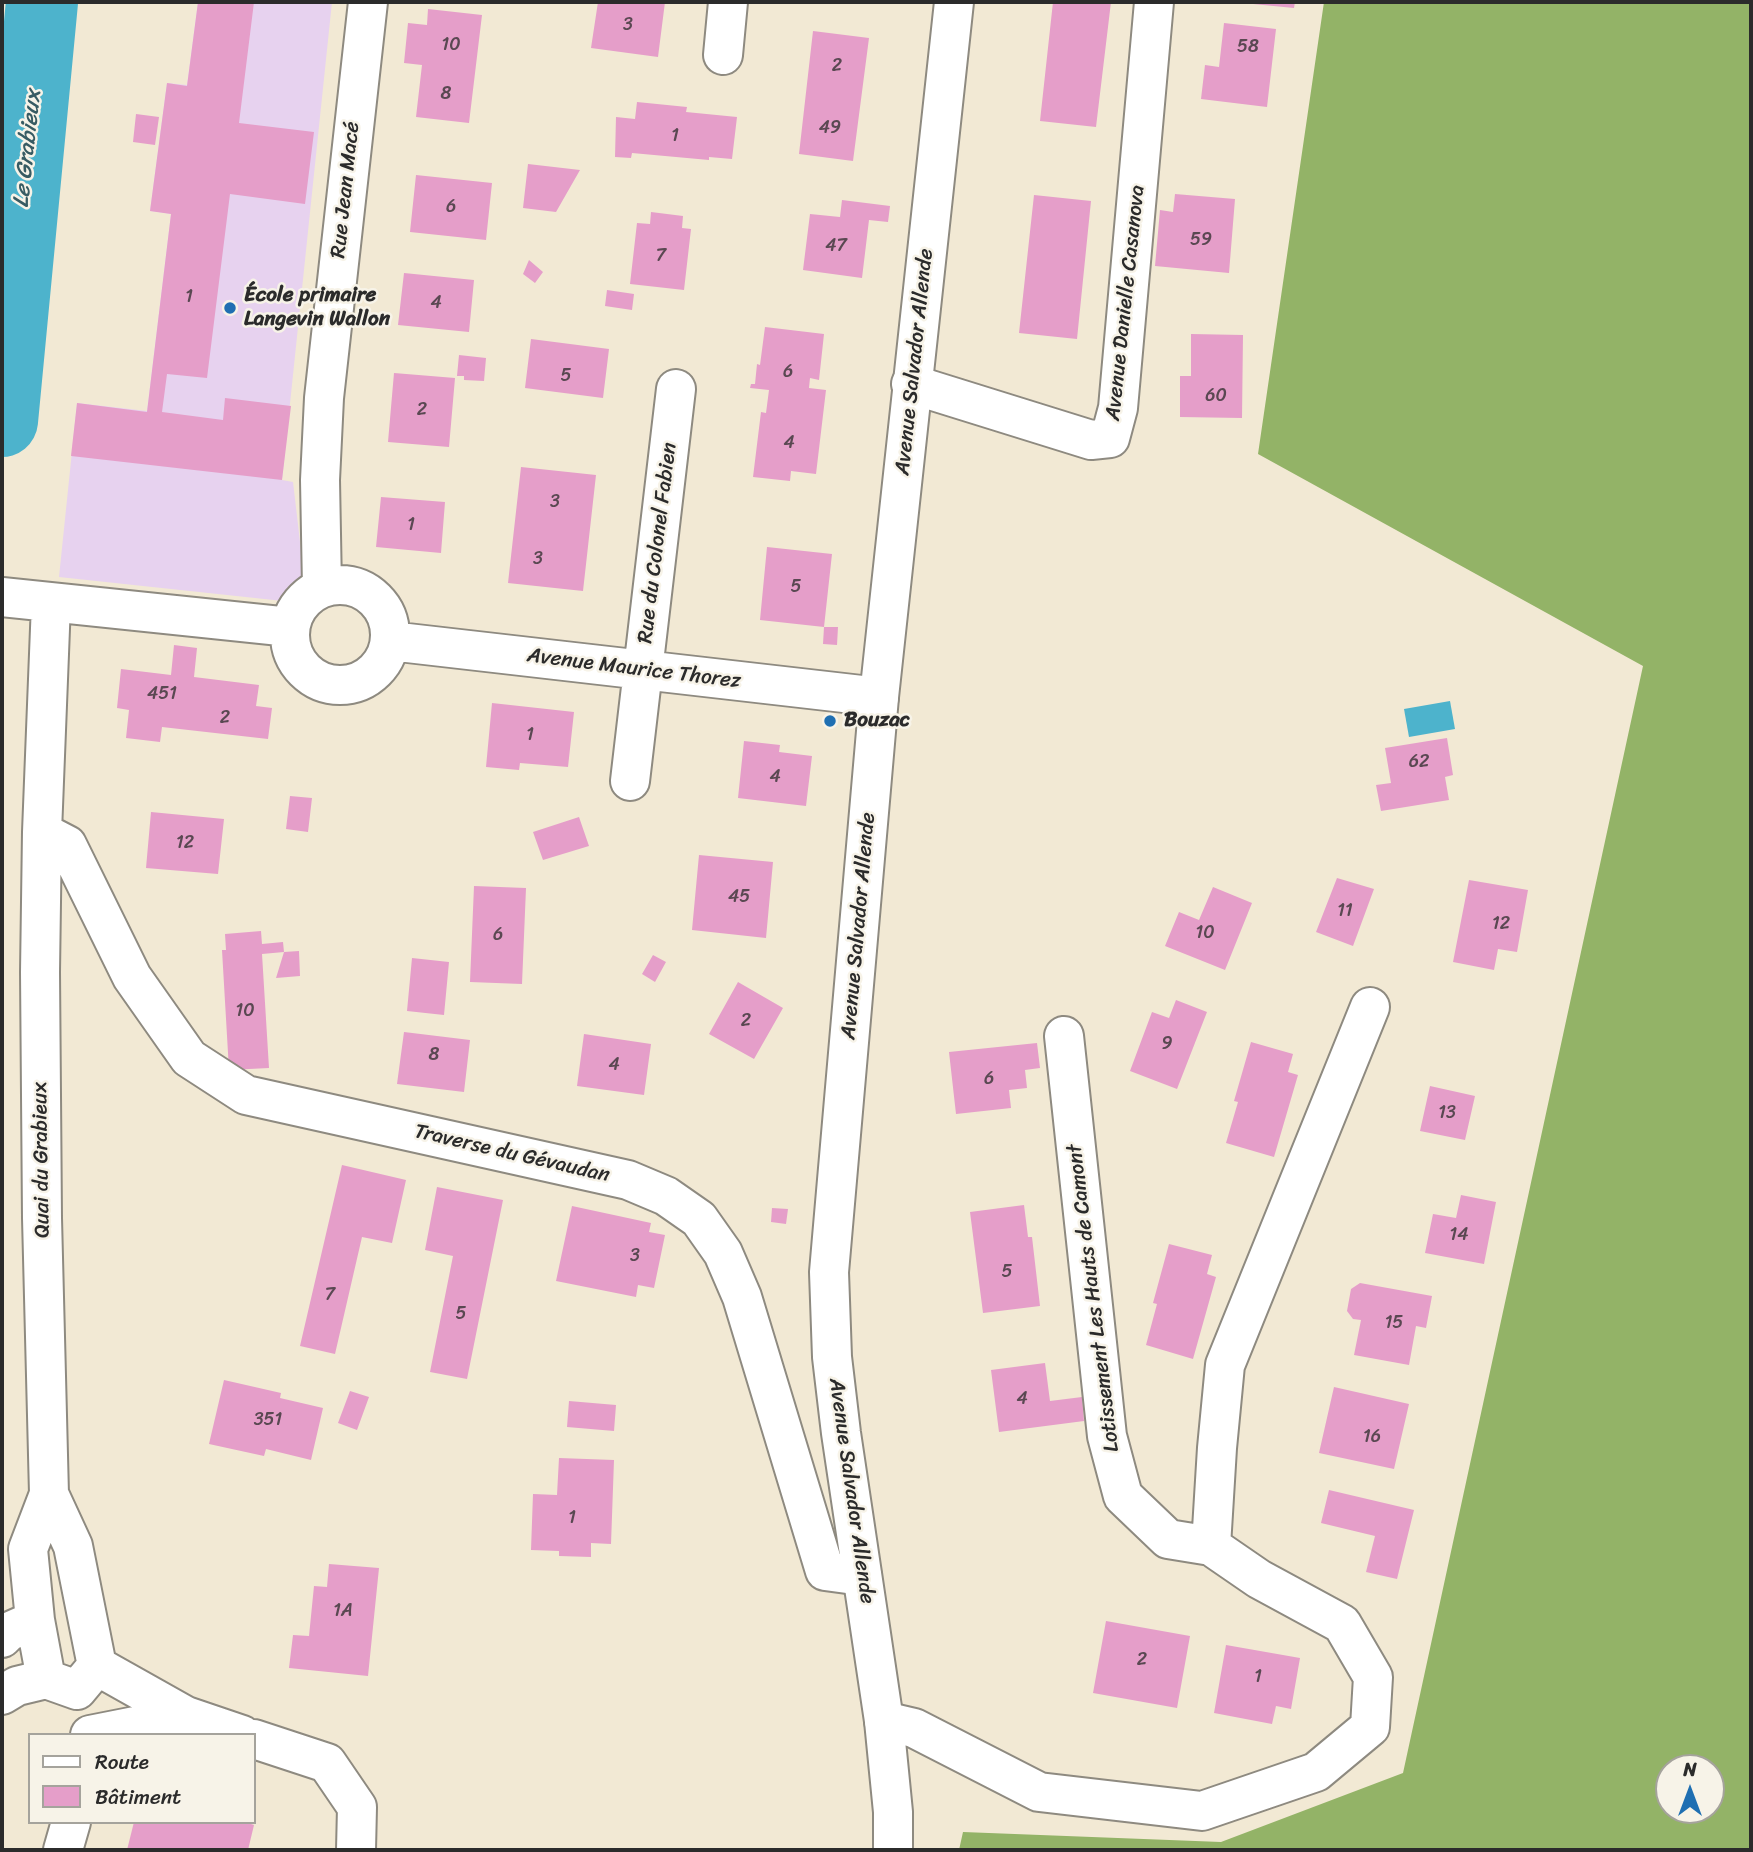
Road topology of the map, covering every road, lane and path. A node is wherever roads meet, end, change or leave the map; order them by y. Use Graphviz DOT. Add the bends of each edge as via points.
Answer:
graph roads {
  1 [pos="368,2"];
  2 [pos="728,2"];
  3 [pos="954,2"];
  4 [pos="1154,2"];
  5 [pos="723,55"];
  6 [pos="911,384"];
  7 [pos="676,389"];
  8 [pos="323,588"];
  9 [pos="27,600"];
  10 [pos="290,627"];
  11 [pos="390,641"];
  12 [pos="643,670"];
  13 [pos="879,697"];
  14 [pos="630,781"];
  15 [pos="41,832"];
  16 [pos="1370,1007"];
  17 [pos="1064,1036"];
  18 [pos="49,1494"];
  19 [pos="1211,1546"];
  20 [pos="862,1576"];
  21 [pos="35,1620"];
  22 [pos="2,1638"];
  23 [pos="73,1678"];
  24 [pos="2,1695"];
  25 [pos="186,1716"];
  26 [pos="884,1721"];
  27 [pos="83,1733"];
  28 [pos="100,1733"];
  29 [pos="236,1733"];
  30 [pos="256,1740"];
  31 [pos="70,1824"];
  32 [pos="63,1850"];
  33 [pos="356,1850"];
  34 [pos="893,1850"];
  1 -- 8 [label="street, Rue Jean Macé" via="324,398 320,480"];
  2 -- 5 [label="street"];
  3 -- 6 [label="street, Avenue Salvador Allende"];
  4 -- 6 [label="street, Avenue Danielle Casanova" via="1118,408 1110,438 1091,440"];
  6 -- 13 [label="street, Avenue Salvador Allende"];
  7 -- 12 [label="street, Rue du Colonel Fabien"];
  8 -- 10 [label="street" via="301,603"];
  8 -- 11 [label="street" via="339,585 371,596 383,609"];
  9 -- 10 [label="street"];
  9 -- 15 [label="street, Quai du Grabieux"];
  10 -- 11 [label="street" via="295,658 318,681 333,685 349,685 370,675 386,657"];
  11 -- 12 [label="street, Avenue Maurice Thorez"];
  12 -- 13 [label="street, Avenue Maurice Thorez"];
  12 -- 14 [label="street, Rue du Colonel Fabien"];
  13 -- 20 [label="street, Avenue Salvador Allende" via="829,1272 832,1357"];
  15 -- 18 [label="street, Quai du Grabieux"];
  15 -- 20 [label="street, Traverse du Gévaudan" via="67,845 132,977 189,1058 246,1095 628,1180 666,1196 699,1219 723,1253 741,1297 824,1571"];
  16 -- 19 [label="street" via="1225,1365"];
  17 -- 19 [label="street, Lotissement Les Hauts de Camont" via="1107,1436 1123,1496 1168,1539"];
  18 -- 21 [label="street, Quai du Grabieux" via="28,1549"];
  18 -- 23 [label="street" via="73,1546"];
  19 -- 26 [label="street, Lotissement Les Hauts de Camont" via="1259,1579 1342,1624 1373,1677 1370,1727 1317,1772 1202,1811 1039,1792 914,1728"];
  20 -- 26 [label="street, Avenue Salvador Allende"];
  21 -- 22 [label="street"];
  21 -- 23 [label="street, Quai du Grabieux"];
  23 -- 24 [label="street" via="17,1686"];
  23 -- 25 [label="street"];
  23 -- 27 [label="street"];
  25 -- 28 [label="street"];
  25 -- 29 [label="street"];
  26 -- 34 [label="street, Avenue Salvador Allende"];
  30 -- 33 [label="street" via="327,1763 356,1807"];
  31 -- 32 [label="street"];
}
